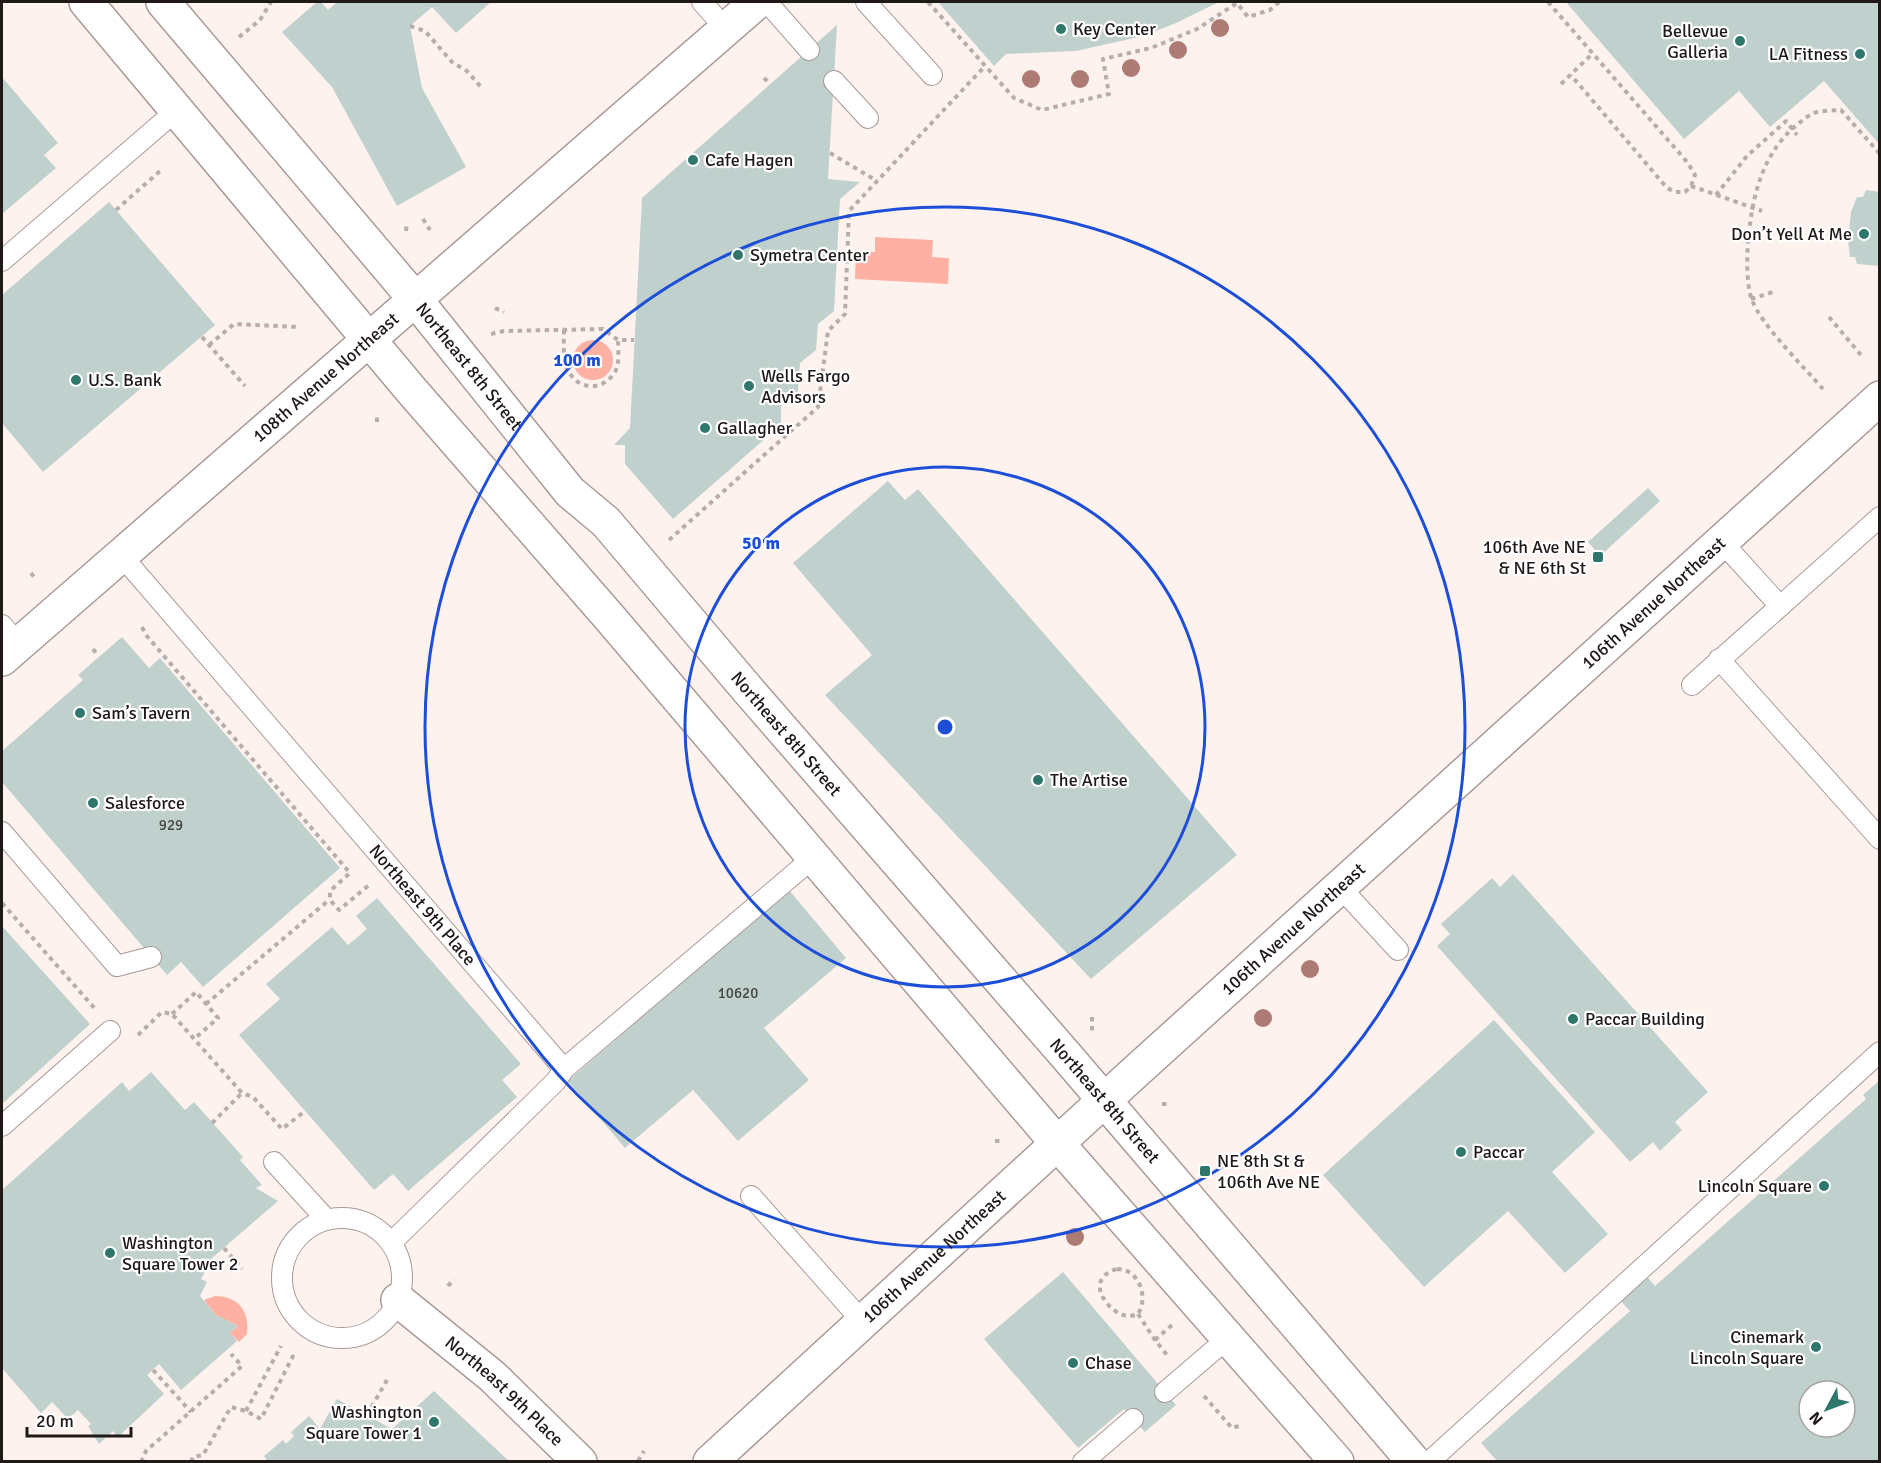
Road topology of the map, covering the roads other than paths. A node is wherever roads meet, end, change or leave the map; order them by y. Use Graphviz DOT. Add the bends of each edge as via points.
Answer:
graph roads {
  1 [pos="86,2"];
  2 [pos="163,2"];
  3 [pos="702,2"];
  4 [pos="757,2"];
  5 [pos="767,2"];
  6 [pos="866,2"];
  7 [pos="726,29"];
  8 [pos="809,50"];
  9 [pos="932,75"];
  10 [pos="834,81"];
  11 [pos="177,110"];
  12 [pos="868,118"];
  13 [pos="2,261"];
  14 [pos="415,299"];
  15 [pos="370,340"];
  16 [pos="1876,407"];
  17 [pos="1880,517"];
  18 [pos="1722,541"];
  19 [pos="121,555"];
  20 [pos="1780,606"];
  21 [pos="7,642"];
  22 [pos="1719,659"];
  23 [pos="1692,685"];
  24 [pos="2,832"];
  25 [pos="1880,839"];
  26 [pos="814,857"];
  27 [pos="1340,887"];
  28 [pos="1398,950"];
  29 [pos="151,957"];
  30 [pos="110,1030"];
  31 [pos="1880,1052"];
  32 [pos="564,1069"];
  33 [pos="1104,1101"];
  34 [pos="2,1126"];
  35 [pos="1057,1143"];
  36 [pos="274,1162"];
  37 [pos="751,1196"];
  38 [pos="326,1219"];
  39 [pos="391,1243"];
  40 [pos="398,1300"];
  41 [pos="862,1321"];
  42 [pos="1228,1338"];
  43 [pos="1165,1392"];
  44 [pos="1133,1419"];
  45 [pos="580,1461"];
  46 [pos="710,1461"];
  47 [pos="1083,1461"];
  48 [pos="1337,1461"];
  49 [pos="1414,1461"];
  50 [pos="1429,1461"];
  1 -- 11 [label="main road"];
  2 -- 14 [label="main road, Northeast 8th Street"];
  3 -- 7 [label="lane"];
  4 -- 7 [label="main road, 108th Avenue Northeast"];
  5 -- 8 [label="lane"];
  6 -- 9 [label="lane"];
  7 -- 14 [label="main road, 108th Avenue Northeast"];
  10 -- 12 [label="lane"];
  11 -- 13 [label="lane"];
  11 -- 15 [label="main road"];
  14 -- 15 [label="main road, 108th Avenue Northeast"];
  14 -- 33 [label="main road, Northeast 8th Street" via="570,492 606,522"];
  15 -- 19 [label="main road, 108th Avenue Northeast"];
  15 -- 26 [label="main road"];
  16 -- 18 [label="main road, 106th Avenue Northeast"];
  17 -- 20 [label="lane"];
  18 -- 20 [label="lane"];
  18 -- 27 [label="main road, 106th Avenue Northeast"];
  19 -- 21 [label="main road, 108th Avenue Northeast"];
  19 -- 32 [label="lane, Northeast 9th Place"];
  20 -- 22 [label="lane"];
  22 -- 23 [label="lane"];
  22 -- 25 [label="lane"];
  24 -- 29 [label="lane" via="117,966"];
  26 -- 32 [label="lane"];
  26 -- 35 [label="main road"];
  27 -- 28 [label="lane"];
  27 -- 33 [label="main road, 106th Avenue Northeast"];
  30 -- 34 [label="lane"];
  31 -- 50 [label="lane"];
  32 -- 39 [label="lane"];
  33 -- 35 [label="main road, 106th Avenue Northeast"];
  33 -- 49 [label="main road, Northeast 8th Street"];
  35 -- 41 [label="main road, 106th Avenue Northeast"];
  35 -- 42 [label="main road"];
  36 -- 38 [label="lane"];
  37 -- 41 [label="lane"];
  38 -- 39 [label="lane" via="345,1217 363,1221"];
  38 -- 40 [label="lane" via="305,1229 290,1245 282,1266 282,1289 290,1310 305,1326 325,1336 347,1338 369,1332 386,1319"];
  39 -- 40 [label="lane" via="400,1262"];
  40 -- 45 [label="main road, Northeast 9th Place" via="492,1376"];
  41 -- 46 [label="main road, 106th Avenue Northeast"];
  42 -- 43 [label="lane"];
  42 -- 48 [label="main road"];
  44 -- 47 [label="lane"];
}
